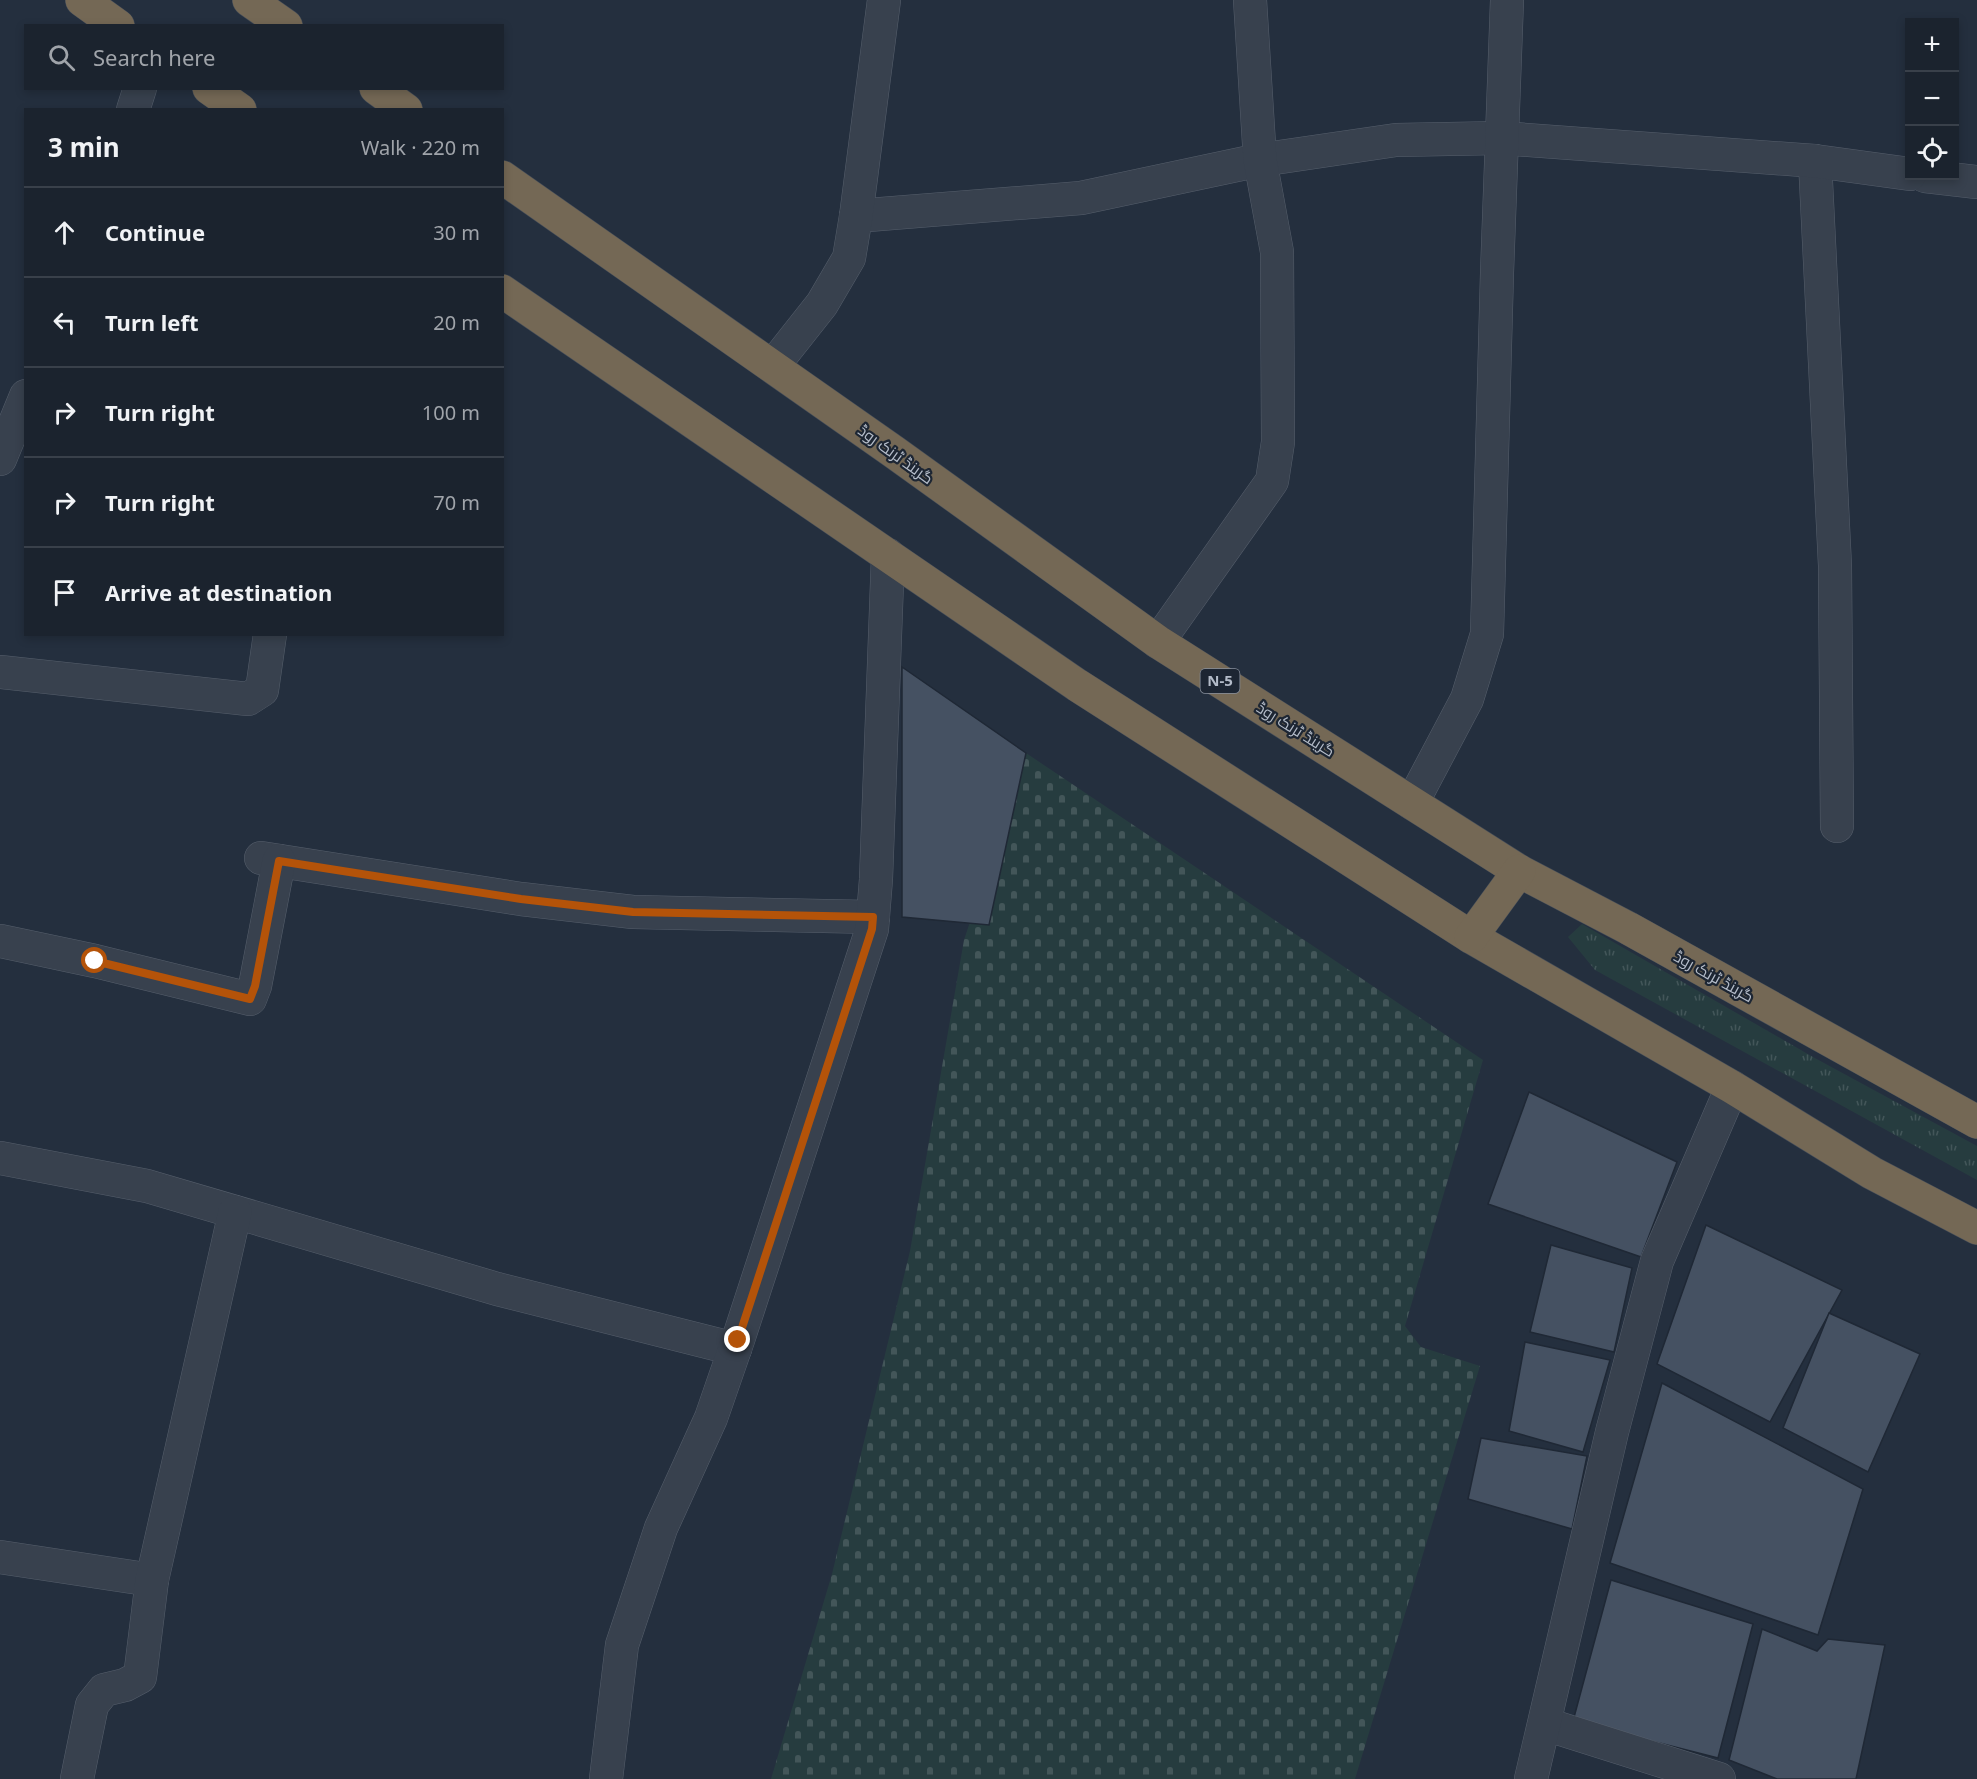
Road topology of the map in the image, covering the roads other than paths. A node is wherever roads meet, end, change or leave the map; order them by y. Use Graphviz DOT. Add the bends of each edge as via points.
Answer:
graph roads {
  1 [pos="82,0"];
  2 [pos="249,0"];
  3 [pos="884,0"];
  4 [pos="1250,0"];
  5 [pos="1507,0"];
  6 [pos="115,24"];
  7 [pos="283,24"];
  8 [pos="139,90"];
  9 [pos="212,90"];
  10 [pos="379,90"];
  11 [pos="134,108"];
  12 [pos="237,108"];
  13 [pos="403,108"];
  14 [pos="1501,138"];
  15 [pos="1260,160"];
  16 [pos="1815,161"];
  17 [pos="1905,173"];
  18 [pos="504,178"];
  19 [pos="1959,180"];
  20 [pos="1977,182"];
  21 [pos="856,216"];
  22 [pos="504,292"];
  23 [pos="772,366"];
  24 [pos="24,401"];
  25 [pos="0,459"];
  26 [pos="888,555"];
  27 [pos="270,636"];
  28 [pos="1158,642"];
  29 [pos="0,672"];
  30 [pos="1412,803"];
  31 [pos="1837,826"];
  32 [pos="1519,871"];
  33 [pos="873,917"];
  34 [pos="1471,937"];
  35 [pos="0,941"];
  36 [pos="1732,1087"];
  37 [pos="1977,1122"];
  38 [pos="0,1158"];
  39 [pos="235,1212"];
  40 [pos="1977,1228"];
  41 [pos="735,1349"];
  42 [pos="0,1557"];
  43 [pos="152,1580"];
  44 [pos="1545,1724"];
  45 [pos="77,1779"];
  46 [pos="606,1779"];
  47 [pos="1531,1779"];
  48 [pos="1719,1779"];
  1 -- 6 [label="highway"];
  2 -- 7 [label="highway"];
  3 -- 21 [label="street"];
  4 -- 15 [label="street"];
  5 -- 14 [label="street"];
  8 -- 11 [label="street"];
  9 -- 12 [label="highway"];
  10 -- 13 [label="highway"];
  14 -- 15 [label="street" via="1396,140"];
  14 -- 16 [label="street"];
  14 -- 30 [label="street" via="1487,634 1467,699"];
  15 -- 21 [label="street" via="1081,198"];
  15 -- 28 [label="street" via="1277,252 1278,442 1272,481"];
  16 -- 17 [label="street"];
  16 -- 31 [label="street" via="1835,566"];
  18 -- 23 [label="highway, گرینڈ ٹرنک روڈ / N-5"];
  19 -- 20 [label="street"];
  21 -- 23 [label="street" via="849,258 822,304"];
  22 -- 26 [label="highway"];
  23 -- 28 [label="highway, گرینڈ ٹرنک روڈ / N-5"];
  24 -- 25 [label="street"];
  26 -- 33 [label="street"];
  26 -- 34 [label="highway" via="1077,685"];
  27 -- 29 [label="street" via="262,690 248,699"];
  28 -- 30 [label="highway, گرینڈ ٹرنک روڈ / N-5"];
  30 -- 32 [label="highway, گرینڈ ٹرنک روڈ / N-5"];
  32 -- 34 [label="highway"];
  32 -- 37 [label="highway, گرینڈ ٹرنک روڈ / N-5"];
  33 -- 35 [label="street" via="633,912 521,899 270,859 255,986 250,999"];
  33 -- 41 [label="street"];
  34 -- 36 [label="highway"];
  36 -- 40 [label="highway" via="1872,1173"];
  36 -- 44 [label="street" via="1657,1261 1612,1432"];
  38 -- 39 [label="street" via="147,1186"];
  39 -- 41 [label="street" via="497,1289"];
  39 -- 43 [label="street"];
  41 -- 46 [label="street" via="711,1418 661,1527 622,1645"];
  42 -- 43 [label="street"];
  43 -- 45 [label="street" via="140,1677 104,1690 92,1706"];
  44 -- 47 [label="street"];
  44 -- 48 [label="street"];
}
